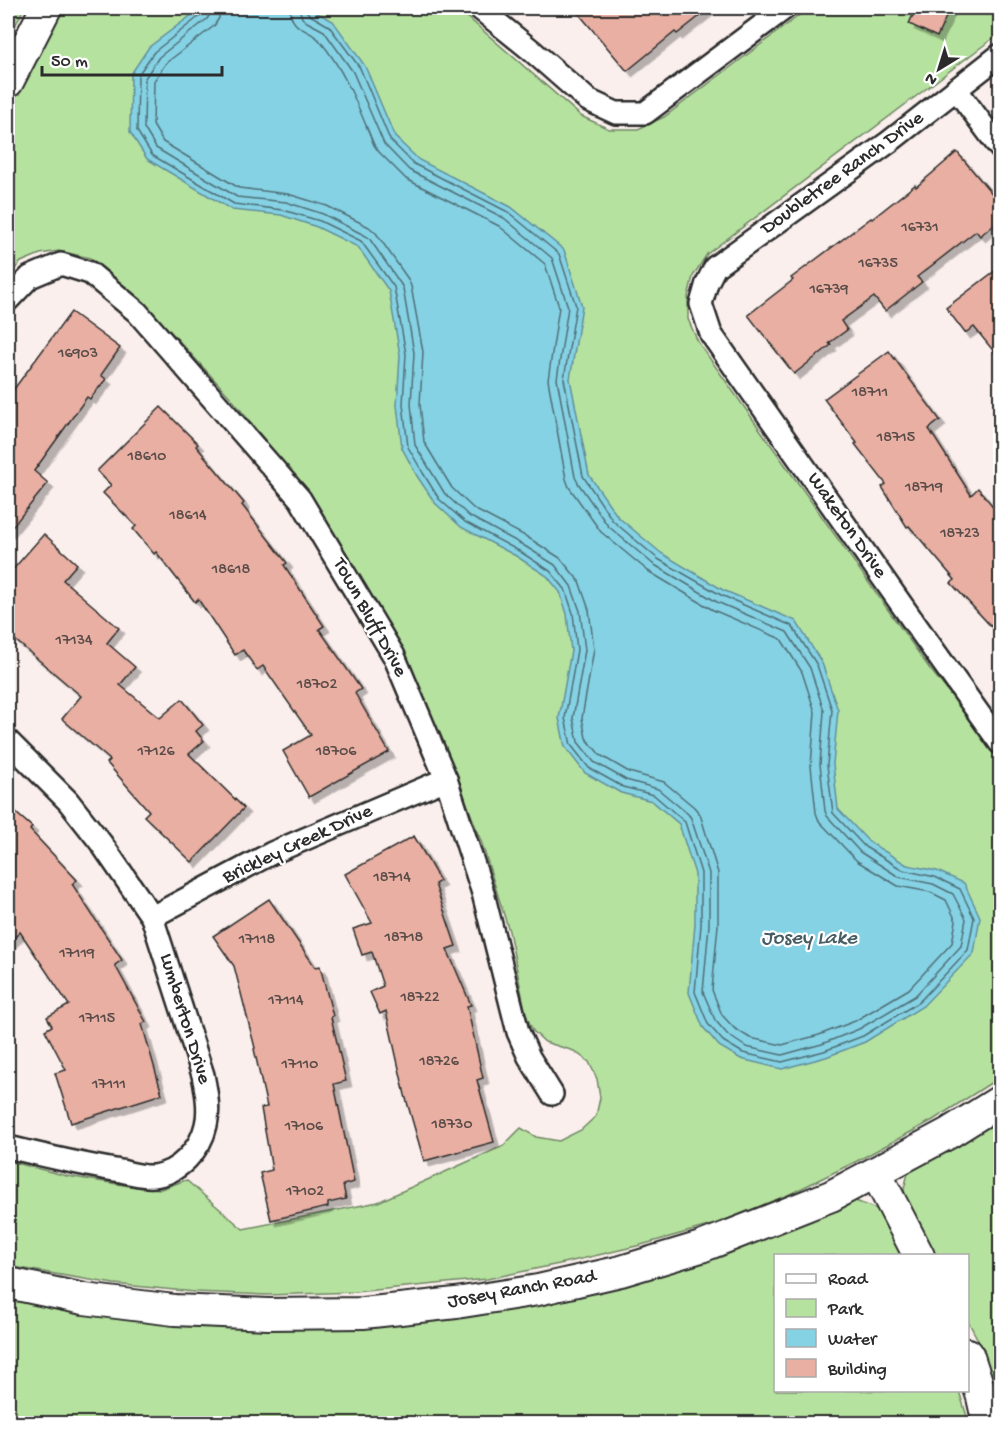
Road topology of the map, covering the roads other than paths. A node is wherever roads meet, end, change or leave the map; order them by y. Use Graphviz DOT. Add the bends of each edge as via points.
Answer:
graph roads {
  1 [pos="46,8"];
  2 [pos="479,8"];
  3 [pos="785,8"];
  4 [pos="1000,55"];
  5 [pos="8,82"];
  6 [pos="956,89"];
  7 [pos="1000,148"];
  8 [pos="8,300"];
  9 [pos="701,304"];
  10 [pos="8,741"];
  11 [pos="1000,743"];
  12 [pos="446,779"];
  13 [pos="152,917"];
  14 [pos="552,1094"];
  15 [pos="1000,1101"];
  16 [pos="8,1147"];
  17 [pos="876,1173"];
  18 [pos="919,1254"];
  19 [pos="8,1283"];
  20 [pos="969,1357"];
  21 [pos="988,1424"];
  1 -- 5 [label="street"];
  2 -- 3 [label="street" via="588,100 616,113 645,113"];
  4 -- 6 [label="street, Doubletree Ranch Drive"];
  6 -- 7 [label="street"];
  6 -- 9 [label="street, Doubletree Ranch Drive" via="716,267"];
  8 -- 12 [label="street, Town Bluff Drive" via="30,277 61,264 90,273 137,312 300,499 394,656"];
  9 -- 11 [label="street, Waketon Drive" via="711,334"];
  10 -- 13 [label="street, Lumberton Drive" via="69,801"];
  12 -- 13 [label="street, Brickley Creek Drive" via="272,853"];
  12 -- 14 [label="street, Town Bluff Drive" via="483,893 518,1032"];
  13 -- 16 [label="street, Lumberton Drive" via="203,1075 207,1124 201,1140 180,1164 152,1176"];
  15 -- 17 [label="street, Josey Ranch Road"];
  17 -- 18 [label="street"];
  17 -- 19 [label="street, Josey Ranch Road" via="831,1196 701,1247 538,1290 456,1303 363,1313 174,1310 84,1299"];
  20 -- 21 [label="street"];
}
